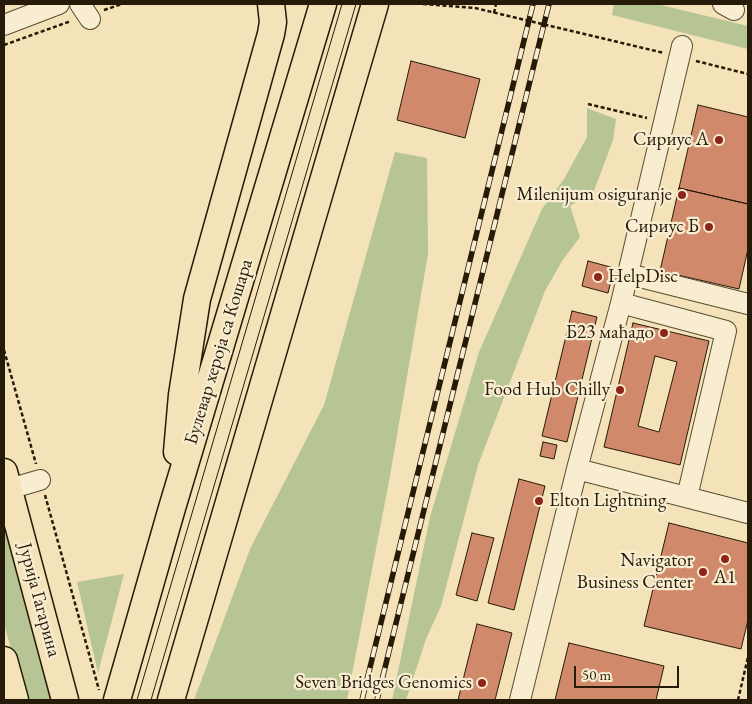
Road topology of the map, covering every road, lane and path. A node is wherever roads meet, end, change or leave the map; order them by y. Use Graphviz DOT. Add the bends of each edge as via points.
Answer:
graph roads {
  1 [pos="59,4"];
  2 [pos="122,4"];
  3 [pos="271,4"];
  4 [pos="323,4"];
  5 [pos="375,4"];
  6 [pos="423,4"];
  7 [pos="496,4"];
  8 [pos="87,9"];
  9 [pos="494,13"];
  10 [pos="4,25"];
  11 [pos="4,45"];
  12 [pos="680,52"];
  13 [pos="748,74"];
  14 [pos="588,104"];
  15 [pos="664,122"];
  16 [pos="628,274"];
  17 [pos="621,303"];
  18 [pos="748,304"];
  19 [pos="577,469"];
  20 [pos="6,480"];
  21 [pos="40,480"];
  22 [pos="687,497"];
  23 [pos="172,508"];
  24 [pos="748,513"];
  25 [pos="79,619"];
  26 [pos="53,655"];
  27 [pos="748,657"];
  28 [pos="4,660"];
  29 [pos="100,698"];
  30 [pos="15,700"];
  31 [pos="65,700"];
  32 [pos="170,700"];
  33 [pos="520,700"];
  34 [pos="738,700"];
  1 -- 10 [label="street"];
  2 -- 8 [label="path"];
  3 -- 23 [label="main road" via="271,34 197,299 182,395"];
  4 -- 23 [label="main road, Булевар хероја са Кошара"];
  5 -- 32 [label="main road"];
  6 -- 9 [label="path" via="475,8"];
  7 -- 9 [label="path"];
  8 -- 11 [label="path"];
  9 -- 12 [label="path"];
  12 -- 13 [label="path"];
  12 -- 15 [label="street"];
  14 -- 15 [label="path"];
  15 -- 16 [label="street"];
  16 -- 17 [label="street"];
  16 -- 18 [label="street"];
  17 -- 19 [label="street"];
  17 -- 22 [label="street" via="726,331"];
  19 -- 22 [label="street"];
  19 -- 33 [label="street"];
  20 -- 21 [label="street"];
  20 -- 26 [label="main road, Јурија Гагарина"];
  22 -- 24 [label="street"];
  23 -- 29 [label="main road, Булевар хероја са Кошара"];
  25 -- 29 [label="path"];
  26 -- 29 [label="main road"];
  26 -- 31 [label="main road, Јурија Гагарина"];
  27 -- 34 [label="path"];
  28 -- 30 [label="main road"];
}
